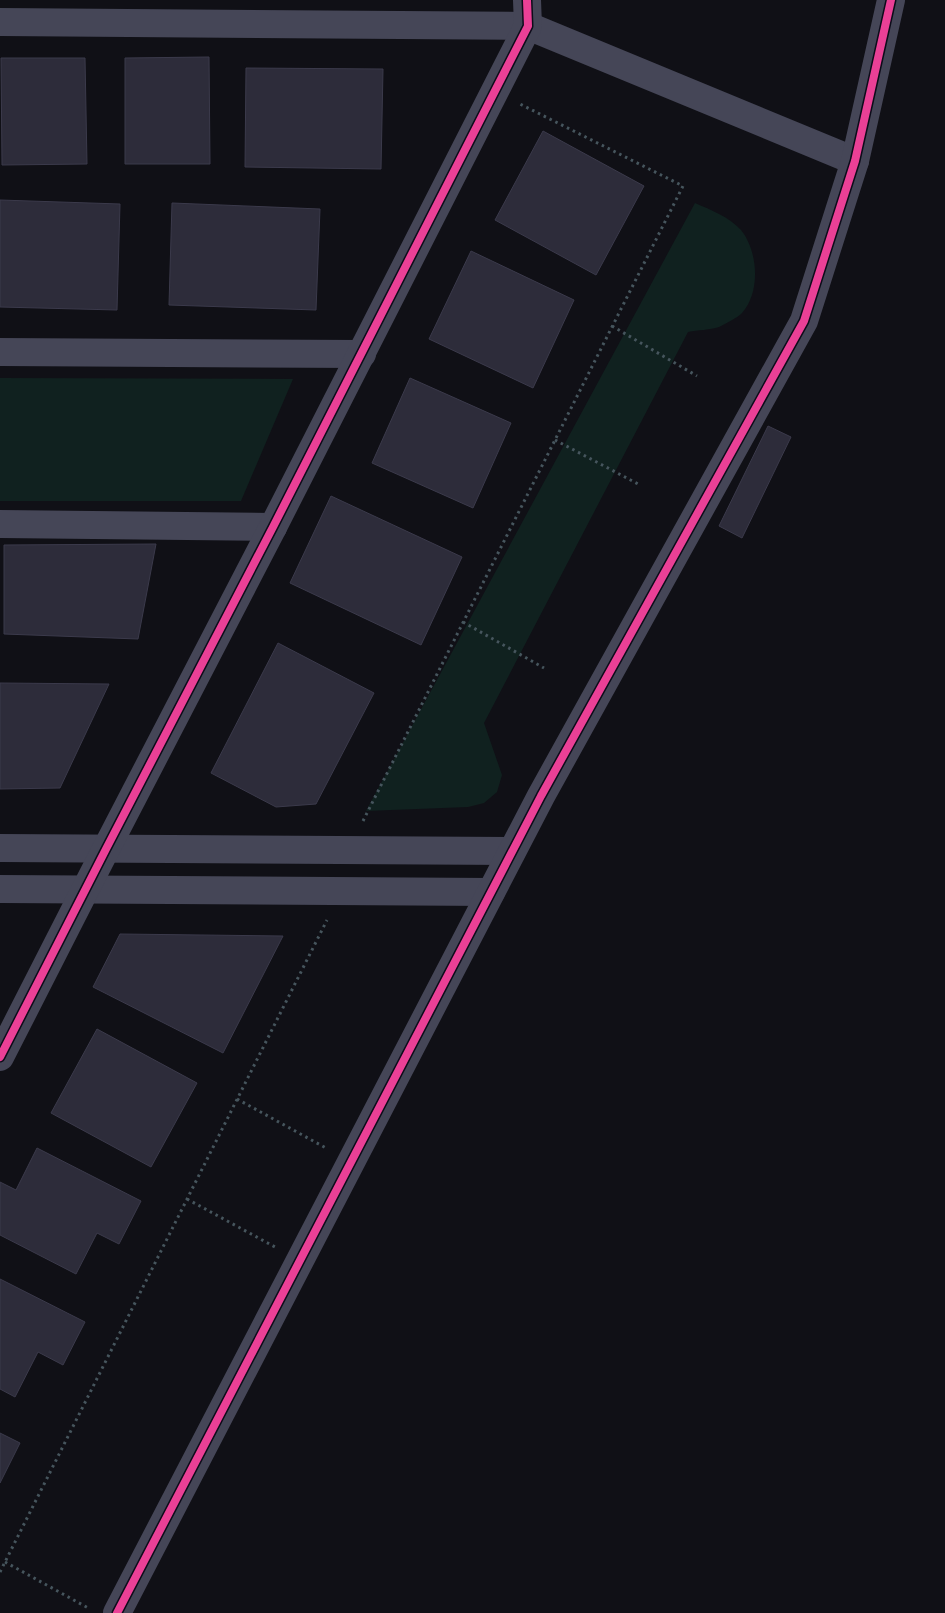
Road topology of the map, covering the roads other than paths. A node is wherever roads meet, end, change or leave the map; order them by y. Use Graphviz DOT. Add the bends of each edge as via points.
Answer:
graph roads {
  1 [pos="891,0"];
  2 [pos="169,12"];
  3 [pos="528,13"];
  4 [pos="0,22"];
  5 [pos="855,161"];
  6 [pos="0,352"];
  7 [pos="362,354"];
  8 [pos="0,524"];
  9 [pos="273,527"];
  10 [pos="0,848"];
  11 [pos="106,849"];
  12 [pos="512,851"];
  13 [pos="0,889"];
  14 [pos="85,890"];
  15 [pos="491,892"];
  16 [pos="0,1057"];
  17 [pos="117,1613"];
  1 -- 5 [label="street"];
  2 -- 3 [label="street"];
  2 -- 4 [label="street"];
  3 -- 5 [label="street"];
  3 -- 7 [label="street" via="494,92"];
  5 -- 12 [label="street" via="804,321"];
  6 -- 7 [label="street"];
  7 -- 9 [label="street"];
  8 -- 9 [label="street"];
  9 -- 11 [label="street"];
  10 -- 11 [label="street"];
  11 -- 12 [label="street"];
  11 -- 14 [label="street"];
  12 -- 15 [label="street"];
  13 -- 14 [label="street"];
  14 -- 15 [label="street"];
  14 -- 16 [label="street"];
  15 -- 17 [label="street"];
}
